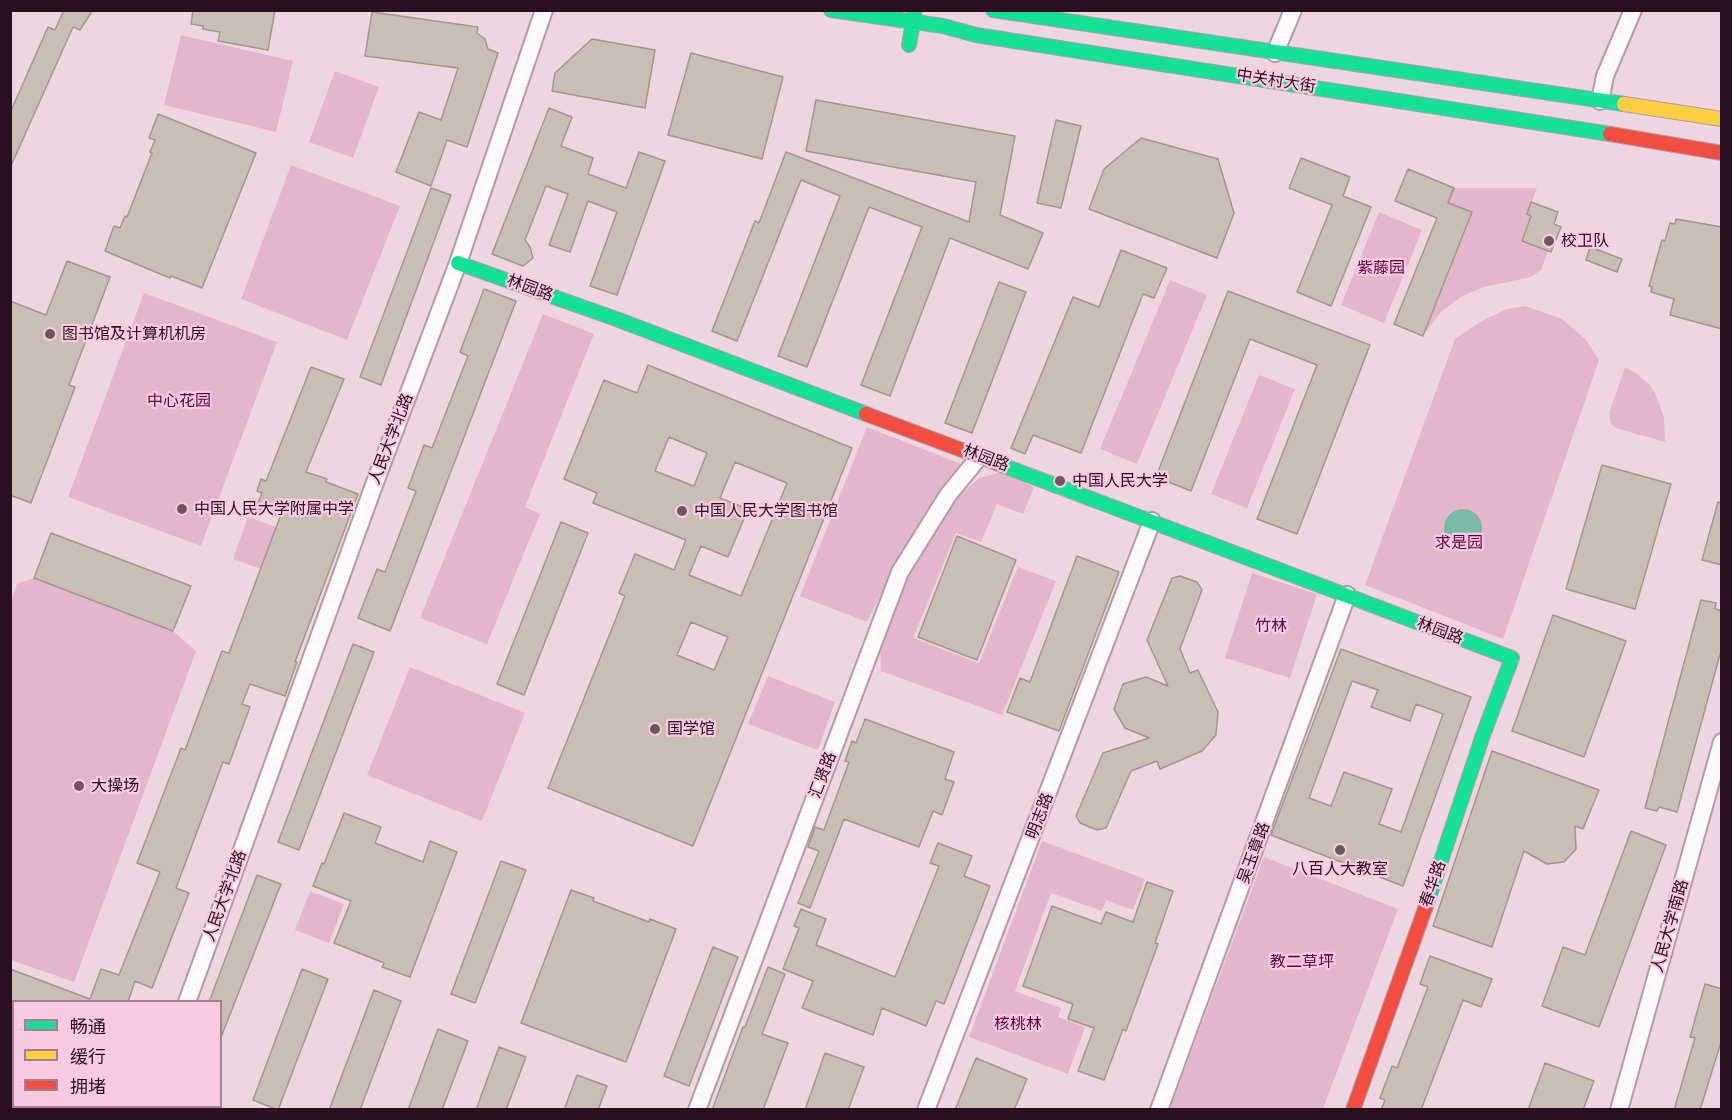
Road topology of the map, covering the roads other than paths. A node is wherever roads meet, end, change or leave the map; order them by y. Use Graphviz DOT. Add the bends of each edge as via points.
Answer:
graph roads {
  1 [pos="544,10"];
  2 [pos="831,10"];
  3 [pos="993,10"];
  4 [pos="1293,10"];
  5 [pos="1633,10"];
  6 [pos="914,16"];
  7 [pos="909,45"];
  8 [pos="1275,53"];
  9 [pos="1600,101"];
  10 [pos="1722,119"];
  11 [pos="1722,153"];
  12 [pos="458,263"];
  13 [pos="980,456"];
  14 [pos="1152,521"];
  15 [pos="1347,595"];
  16 [pos="1512,658"];
  17 [pos="1722,742"];
  18 [pos="188,1000"];
  19 [pos="697,1110"];
  20 [pos="926,1110"];
  21 [pos="1159,1110"];
  22 [pos="1353,1110"];
  23 [pos="1619,1110"];
  1 -- 12 [label="street, 人民大学北路"];
  2 -- 6 [label="main road, 中关村大街"];
  3 -- 8 [label="main road, 中关村大街"];
  4 -- 8 [label="street"];
  5 -- 9 [label="street" via="1605,76"];
  6 -- 7 [label="main road"];
  6 -- 11 [label="main road, 中关村大街" via="976,35"];
  8 -- 9 [label="main road, 中关村大街"];
  9 -- 10 [label="main road, 中关村大街"];
  12 -- 13 [label="main road, 林园路"];
  12 -- 18 [label="street, 人民大学北路"];
  13 -- 14 [label="main road, 林园路"];
  13 -- 19 [label="street, 汇贤路" via="948,495 900,572"];
  14 -- 15 [label="main road, 林园路"];
  14 -- 20 [label="street, 明志路"];
  15 -- 16 [label="main road, 林园路"];
  15 -- 21 [label="street, 吴玉章路"];
  16 -- 22 [label="main road, 春华路"];
  17 -- 23 [label="street, 人民大学南路"];
}
